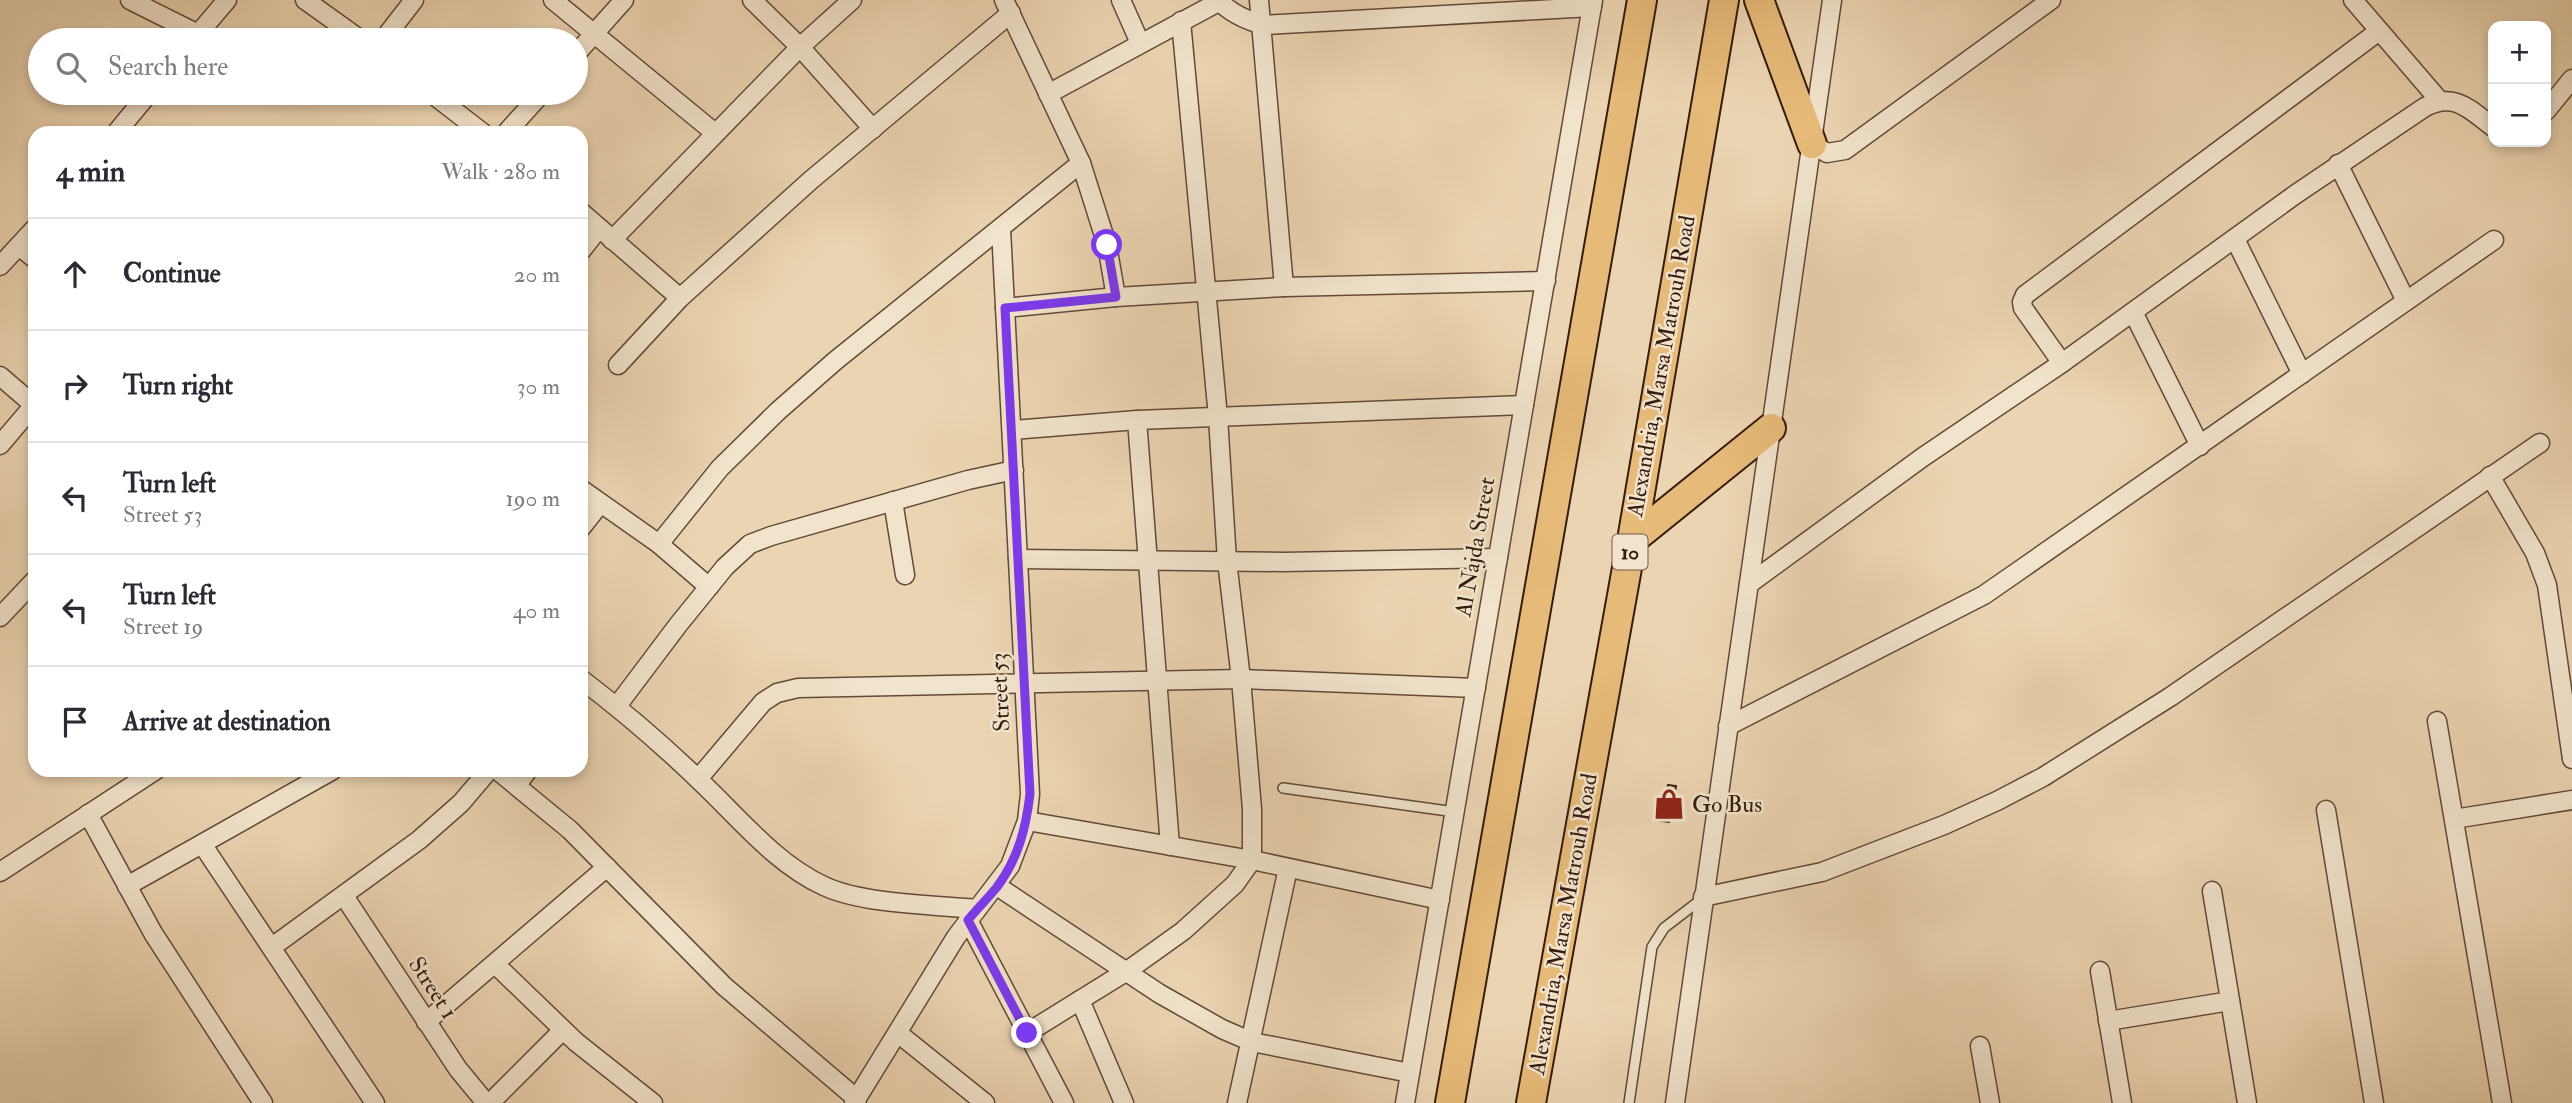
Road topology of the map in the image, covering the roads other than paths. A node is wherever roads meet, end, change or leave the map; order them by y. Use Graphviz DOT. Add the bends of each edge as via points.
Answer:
graph roads {
  1 [pos="130,0"];
  2 [pos="227,0"];
  3 [pos="305,0"];
  4 [pos="414,0"];
  5 [pos="553,0"];
  6 [pos="624,0"];
  7 [pos="752,0"];
  8 [pos="852,0"];
  9 [pos="1121,0"];
  10 [pos="1259,0"];
  11 [pos="1642,0"];
  12 [pos="1724,0"];
  13 [pos="1759,0"];
  14 [pos="1832,0"];
  15 [pos="2051,0"];
  16 [pos="2353,0"];
  17 [pos="1220,1"];
  18 [pos="1593,4"];
  19 [pos="1008,6"];
  20 [pos="1181,21"];
  21 [pos="1262,25"];
  22 [pos="180,28"];
  23 [pos="204,28"];
  24 [pos="344,28"];
  25 [pos="392,28"];
  26 [pos="587,28"];
  27 [pos="588,29"];
  28 [pos="2379,31"];
  29 [pos="594,34"];
  30 [pos="588,41"];
  31 [pos="1140,43"];
  32 [pos="800,47"];
  33 [pos="2572,79"];
  34 [pos="1048,94"];
  35 [pos="2439,100"];
  36 [pos="139,105"];
  37 [pos="446,105"];
  38 [pos="531,105"];
  39 [pos="2551,105"];
  40 [pos="2488,124"];
  41 [pos="122,126"];
  42 [pos="474,126"];
  43 [pos="512,126"];
  44 [pos="873,129"];
  45 [pos="715,133"];
  46 [pos="1812,144"];
  47 [pos="1081,163"];
  48 [pos="2338,164"];
  49 [pos="588,218"];
  50 [pos="1001,229"];
  51 [pos="606,234"];
  52 [pos="28,236"];
  53 [pos="2235,239"];
  54 [pos="2494,240"];
  55 [pos="19,246"];
  56 [pos="588,246"];
  57 [pos="28,253"];
  58 [pos="0,266"];
  59 [pos="1546,281"];
  60 [pos="1283,287"];
  61 [pos="1206,292"];
  62 [pos="1116,297"];
  63 [pos="680,298"];
  64 [pos="2406,301"];
  65 [pos="1005,308"];
  66 [pos="2133,312"];
  67 [pos="2062,363"];
  68 [pos="618,365"];
  69 [pos="2302,374"];
  70 [pos="0,376"];
  71 [pos="28,401"];
  72 [pos="1524,405"];
  73 [pos="28,413"];
  74 [pos="1218,417"];
  75 [pos="1137,420"];
  76 [pos="1771,428"];
  77 [pos="1012,430"];
  78 [pos="2540,443"];
  79 [pos="0,445"];
  80 [pos="2200,446"];
  81 [pos="1014,471"];
  82 [pos="2490,476"];
  83 [pos="588,495"];
  84 [pos="893,501"];
  85 [pos="600,504"];
  86 [pos="588,519"];
  87 [pos="1632,541"];
  88 [pos="659,544"];
  89 [pos="1498,558"];
  90 [pos="1018,559"];
  91 [pos="1147,561"];
  92 [pos="1227,561"];
  93 [pos="905,575"];
  94 [pos="1749,584"];
  95 [pos="28,587"];
  96 [pos="709,587"];
  97 [pos="0,617"];
  98 [pos="2565,658"];
  99 [pos="1241,679"];
  100 [pos="1157,680"];
  101 [pos="1024,682"];
  102 [pos="1476,688"];
  103 [pos="588,690"];
  104 [pos="617,706"];
  105 [pos="2437,721"];
  106 [pos="1728,726"];
  107 [pos="2572,759"];
  108 [pos="145,777"];
  109 [pos="321,777"];
  110 [pos="483,777"];
  111 [pos="523,777"];
  112 [pos="698,779"];
  113 [pos="1283,788"];
  114 [pos="2572,800"];
  115 [pos="2326,810"];
  116 [pos="1455,811"];
  117 [pos="88,814"];
  118 [pos="2454,820"];
  119 [pos="1027,821"];
  120 [pos="202,844"];
  121 [pos="1170,846"];
  122 [pos="1252,860"];
  123 [pos="607,867"];
  124 [pos="1289,868"];
  125 [pos="0,872"];
  126 [pos="127,886"];
  127 [pos="997,886"];
  128 [pos="2212,891"];
  129 [pos="344,895"];
  130 [pos="1703,897"];
  131 [pos="1440,900"];
  132 [pos="972,915"];
  133 [pos="272,947"];
  134 [pos="495,964"];
  135 [pos="1127,971"];
  136 [pos="2100,971"];
  137 [pos="1080,1000"];
  138 [pos="2230,1001"];
  139 [pos="2108,1021"];
  140 [pos="426,1023"];
  141 [pos="563,1030"];
  142 [pos="1027,1033"];
  143 [pos="899,1034"];
  144 [pos="1252,1042"];
  145 [pos="1980,1046"];
  146 [pos="1410,1073"];
  147 [pos="856,1101"];
  148 [pos="263,1103"];
  149 [pos="375,1103"];
  150 [pos="488,1103"];
  151 [pos="653,1103"];
  152 [pos="985,1103"];
  153 [pos="1064,1103"];
  154 [pos="1124,1103"];
  155 [pos="1237,1103"];
  156 [pos="1405,1103"];
  157 [pos="1450,1103"];
  158 [pos="1531,1103"];
  159 [pos="1629,1103"];
  160 [pos="1675,1103"];
  161 [pos="1990,1103"];
  162 [pos="2122,1103"];
  163 [pos="2247,1103"];
  164 [pos="2374,1103"];
  165 [pos="2502,1103"];
  1 -- 22 [label="street"];
  2 -- 23 [label="street"];
  3 -- 24 [label="street"];
  4 -- 25 [label="street"];
  5 -- 26 [label="street"];
  6 -- 29 [label="street"];
  7 -- 32 [label="street"];
  8 -- 32 [label="street"];
  9 -- 31 [label="street"];
  10 -- 21 [label="street"];
  11 -- 157 [label="main road"];
  12 -- 87 [label="main road, Alexandria, Marsa Matrouh Road / 10"];
  13 -- 46 [label="main road"];
  14 -- 46 [label="street"];
  15 -- 46 [label="street" via="1846,150 1827,153"];
  16 -- 28 [label="street"];
  17 -- 20 [label="street"];
  17 -- 21 [label="street" via="1240,17"];
  18 -- 21 [label="street"];
  18 -- 59 [label="street, Al Najda Street"];
  19 -- 34 [label="street"];
  19 -- 44 [label="street"];
  20 -- 31 [label="street"];
  20 -- 61 [label="street"];
  21 -- 60 [label="street"];
  27 -- 29 [label="street"];
  28 -- 35 [label="street"];
  28 -- 67 [label="street" via="2025,295 2023,308"];
  29 -- 30 [label="street"];
  29 -- 45 [label="street"];
  31 -- 34 [label="street"];
  32 -- 44 [label="street"];
  32 -- 45 [label="street"];
  33 -- 39 [label="street"];
  34 -- 47 [label="street"];
  35 -- 40 [label="street" via="2460,104"];
  35 -- 48 [label="street"];
  36 -- 41 [label="street"];
  37 -- 42 [label="street"];
  38 -- 43 [label="street"];
  44 -- 63 [label="street"];
  45 -- 51 [label="street"];
  46 -- 76 [label="street"];
  47 -- 50 [label="street"];
  47 -- 62 [label="street" via="1107,245"];
  48 -- 53 [label="street"];
  48 -- 64 [label="street"];
  49 -- 51 [label="street"];
  50 -- 65 [label="street, Street 53"];
  50 -- 88 [label="street" via="835,361 759,429 720,468"];
  51 -- 56 [label="street"];
  51 -- 63 [label="street"];
  52 -- 55 [label="street"];
  53 -- 66 [label="street"];
  53 -- 69 [label="street"];
  54 -- 64 [label="street"];
  55 -- 57 [label="street"];
  55 -- 58 [label="street"];
  59 -- 60 [label="street"];
  59 -- 72 [label="street, Al Najda Street"];
  60 -- 61 [label="street"];
  61 -- 62 [label="street"];
  61 -- 74 [label="street"];
  62 -- 65 [label="street"];
  63 -- 68 [label="street"];
  64 -- 69 [label="street"];
  65 -- 77 [label="street, Street 53"];
  66 -- 67 [label="street"];
  66 -- 80 [label="street"];
  67 -- 94 [label="street"];
  69 -- 80 [label="street"];
  70 -- 71 [label="street"];
  72 -- 74 [label="street"];
  72 -- 89 [label="street, Al Najda Street"];
  73 -- 79 [label="street"];
  74 -- 75 [label="street"];
  74 -- 92 [label="street"];
  75 -- 77 [label="street"];
  75 -- 91 [label="street"];
  76 -- 87 [label="main road"];
  76 -- 94 [label="street"];
  77 -- 81 [label="street, Street 53"];
  78 -- 82 [label="street"];
  80 -- 106 [label="street" via="1984,595"];
  81 -- 84 [label="street"];
  81 -- 90 [label="street, Street 53"];
  82 -- 98 [label="street" via="2535,553"];
  82 -- 130 [label="street" via="2170,697 2020,789 1944,825 1822,872"];
  83 -- 85 [label="street"];
  84 -- 93 [label="street"];
  84 -- 96 [label="street" via="750,544"];
  85 -- 86 [label="street"];
  85 -- 88 [label="street"];
  87 -- 158 [label="main road, Alexandria, Marsa Matrouh Road / 10"];
  88 -- 96 [label="street"];
  89 -- 92 [label="street"];
  89 -- 102 [label="street, Al Najda Street"];
  90 -- 91 [label="street"];
  90 -- 101 [label="street, Street 53"];
  91 -- 92 [label="street"];
  91 -- 100 [label="street"];
  92 -- 99 [label="street"];
  94 -- 106 [label="street"];
  95 -- 97 [label="street"];
  96 -- 104 [label="street"];
  98 -- 107 [label="street"];
  99 -- 100 [label="street"];
  99 -- 102 [label="street"];
  99 -- 122 [label="street"];
  100 -- 101 [label="street"];
  100 -- 121 [label="street"];
  101 -- 112 [label="street" via="798,688 777,693 763,702"];
  101 -- 119 [label="street, Street 53" via="1030,794"];
  102 -- 116 [label="street, Al Najda Street"];
  103 -- 104 [label="street"];
  104 -- 112 [label="street"];
  105 -- 118 [label="street"];
  106 -- 130 [label="street"];
  108 -- 117 [label="street"];
  109 -- 120 [label="street"];
  110 -- 129 [label="street" via="442,821"];
  111 -- 123 [label="street"];
  112 -- 132 [label="street" via="776,855 825,887"];
  113 -- 116 [label="lane"];
  114 -- 118 [label="street"];
  115 -- 164 [label="street"];
  116 -- 131 [label="street, Al Najda Street"];
  117 -- 125 [label="street"];
  117 -- 126 [label="street"];
  118 -- 165 [label="street"];
  119 -- 121 [label="street"];
  119 -- 127 [label="street, Street 53"];
  120 -- 126 [label="street"];
  120 -- 133 [label="street"];
  121 -- 122 [label="street"];
  122 -- 124 [label="street"];
  122 -- 135 [label="street" via="1236,884 1211,907"];
  123 -- 134 [label="street"];
  123 -- 147 [label="street" via="724,986"];
  124 -- 131 [label="street"];
  124 -- 144 [label="street"];
  126 -- 148 [label="street"];
  127 -- 132 [label="street, Street 53"];
  127 -- 135 [label="street"];
  128 -- 138 [label="street"];
  129 -- 133 [label="street"];
  129 -- 140 [label="street, Street 1"];
  130 -- 159 [label="lane" via="1664,928 1652,947"];
  130 -- 160 [label="street"];
  131 -- 146 [label="street, Al Najda Street"];
  132 -- 142 [label="street"];
  132 -- 143 [label="street, Street 53"];
  133 -- 149 [label="street"];
  134 -- 140 [label="street"];
  134 -- 141 [label="street"];
  135 -- 137 [label="street"];
  135 -- 144 [label="street" via="1192,1014"];
  136 -- 139 [label="street"];
  137 -- 142 [label="street"];
  137 -- 154 [label="street"];
  138 -- 139 [label="street"];
  138 -- 163 [label="street"];
  139 -- 162 [label="street"];
  140 -- 150 [label="street, Street 1"];
  141 -- 150 [label="street"];
  141 -- 151 [label="street"];
  142 -- 153 [label="street"];
  143 -- 147 [label="street, Street 53"];
  143 -- 152 [label="street"];
  144 -- 146 [label="street"];
  144 -- 155 [label="street"];
  145 -- 161 [label="street"];
  146 -- 156 [label="street, Al Najda Street"];
}
